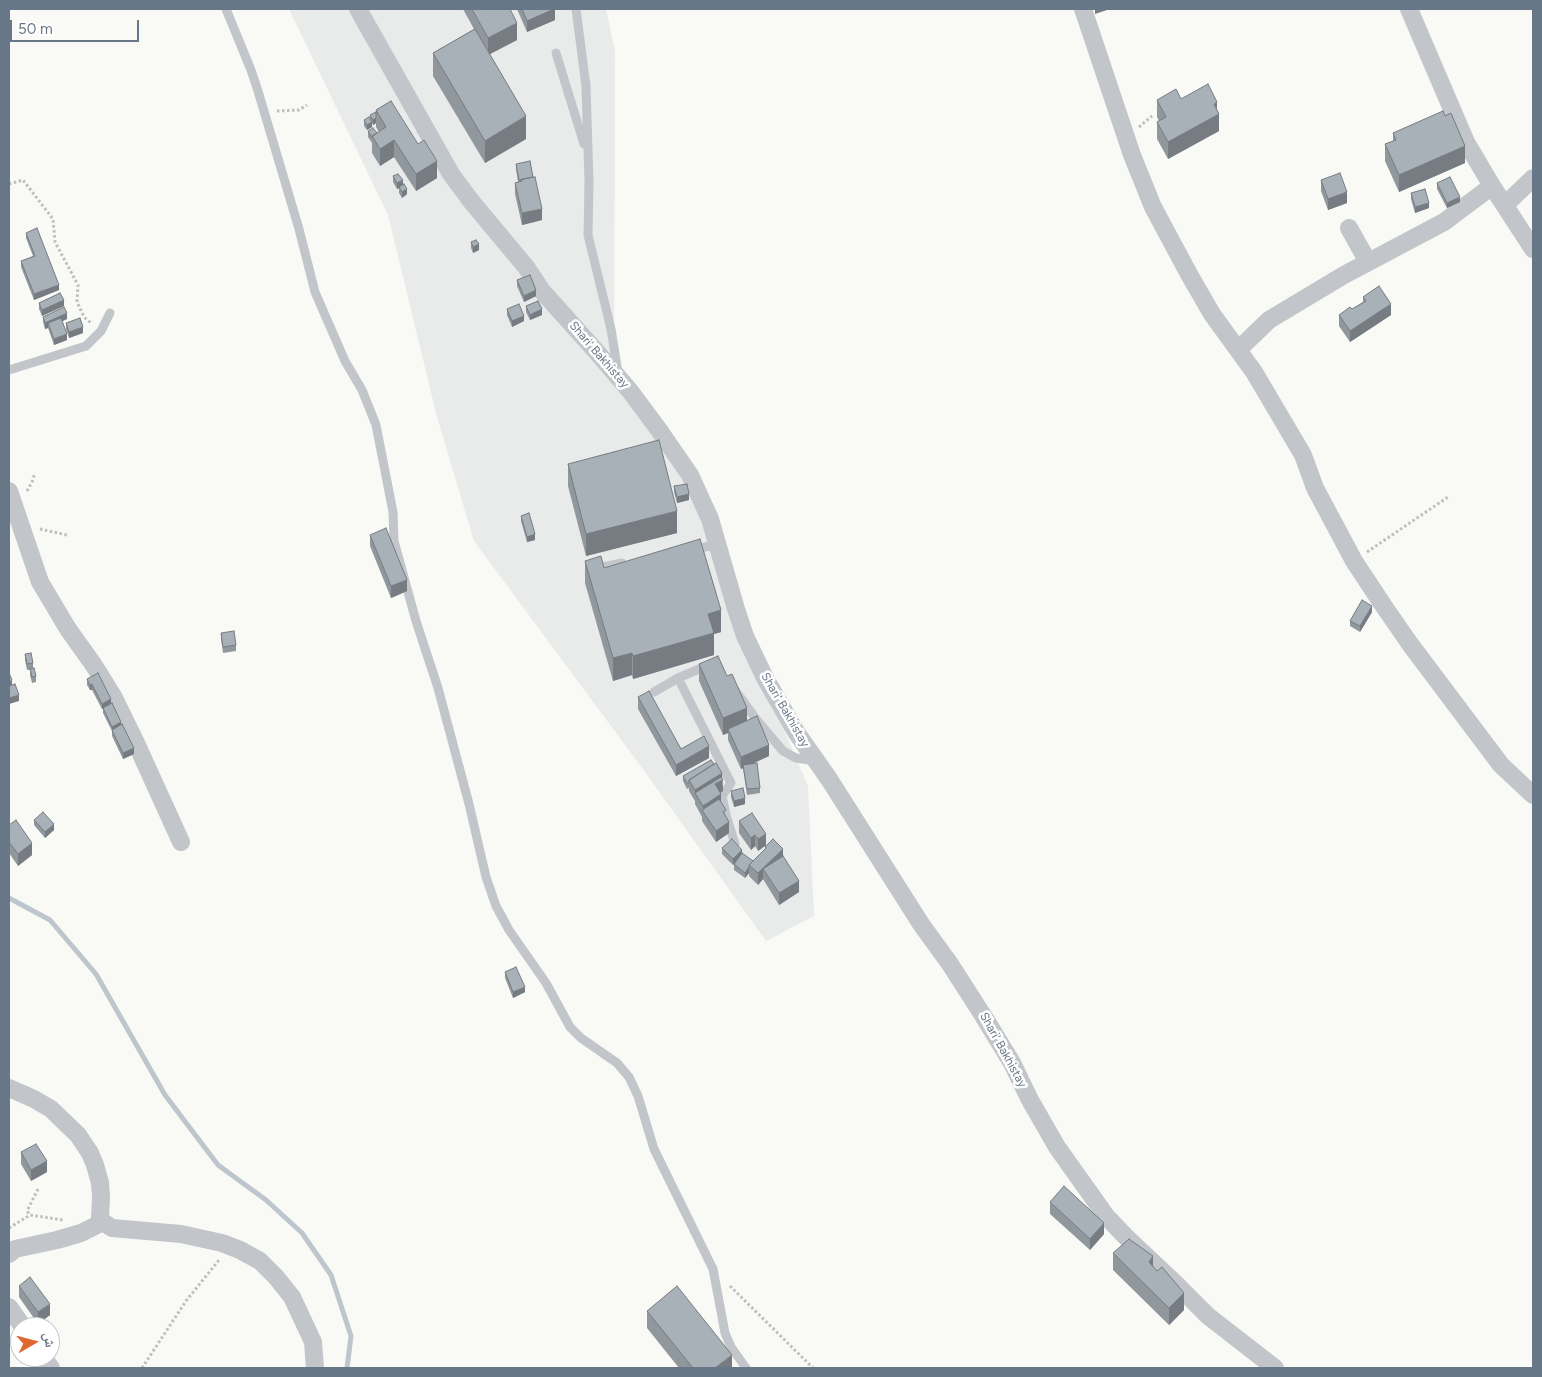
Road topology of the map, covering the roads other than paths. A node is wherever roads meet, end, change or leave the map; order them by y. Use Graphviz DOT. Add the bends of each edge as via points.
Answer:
graph roads {
  1 [pos="226,9"];
  2 [pos="358,9"];
  3 [pos="576,9"];
  4 [pos="1083,9"];
  5 [pos="1409,9"];
  6 [pos="556,53"];
  7 [pos="588,156"];
  8 [pos="1533,178"];
  9 [pos="1492,186"];
  10 [pos="1505,205"];
  11 [pos="1349,228"];
  12 [pos="1533,249"];
  13 [pos="1368,262"];
  14 [pos="110,313"];
  15 [pos="1238,349"];
  16 [pos="9,370"];
  17 [pos="618,378"];
  18 [pos="9,491"];
  19 [pos="718,544"];
  20 [pos="680,552"];
  21 [pos="632,562"];
  22 [pos="593,569"];
  23 [pos="716,668"];
  24 [pos="678,678"];
  25 [pos="732,686"];
  26 [pos="654,692"];
  27 [pos="816,761"];
  28 [pos="1533,795"];
  29 [pos="181,842"];
  30 [pos="735,844"];
  31 [pos="9,1088"];
  32 [pos="103,1222"];
  33 [pos="9,1254"];
  34 [pos="315,1368"];
  35 [pos="746,1368"];
  36 [pos="1275,1368"];
  1 -- 35 [label="lane" via="264,111 315,292 376,425 393,512 394,540 438,688 496,906 570,1027 609,1056 629,1077 654,1148 713,1269 725,1333"];
  2 -- 17 [label="street, Shari' Bakhistay" via="451,174 542,291"];
  3 -- 7 [label="lane" via="586,86"];
  4 -- 15 [label="street" via="1153,207 1212,314"];
  5 -- 9 [label="street" via="1466,142"];
  6 -- 7 [label="lane"];
  7 -- 17 [label="lane" via="588,235 611,329"];
  8 -- 10 [label="street"];
  9 -- 10 [label="street"];
  9 -- 13 [label="street" via="1444,222"];
  10 -- 12 [label="street"];
  11 -- 13 [label="street"];
  13 -- 15 [label="street" via="1270,320"];
  14 -- 16 [label="lane" via="101,332 86,346"];
  15 -- 28 [label="street" via="1303,455 1314,488 1354,561 1410,644 1501,766"];
  17 -- 19 [label="street, Shari' Bakhistay" via="690,475"];
  18 -- 29 [label="street" via="40,582 113,696"];
  19 -- 20 [label="lane"];
  19 -- 27 [label="street, Shari' Bakhistay" via="745,636 784,712"];
  21 -- 22 [label="lane"];
  23 -- 24 [label="lane" via="706,666"];
  24 -- 26 [label="lane"];
  24 -- 30 [label="lane" via="731,783 722,796"];
  25 -- 27 [label="lane" via="783,750 796,758"];
  27 -- 36 [label="street, Shari' Bakhistay" via="984,1017 1057,1147 1106,1216 1208,1316"];
  31 -- 32 [label="street" via="50,1109 78,1135 95,1165"];
  32 -- 33 [label="street" via="81,1233 15,1249"];
  32 -- 34 [label="street" via="112,1228 181,1234 222,1243 260,1261 292,1297 313,1342"];
}
